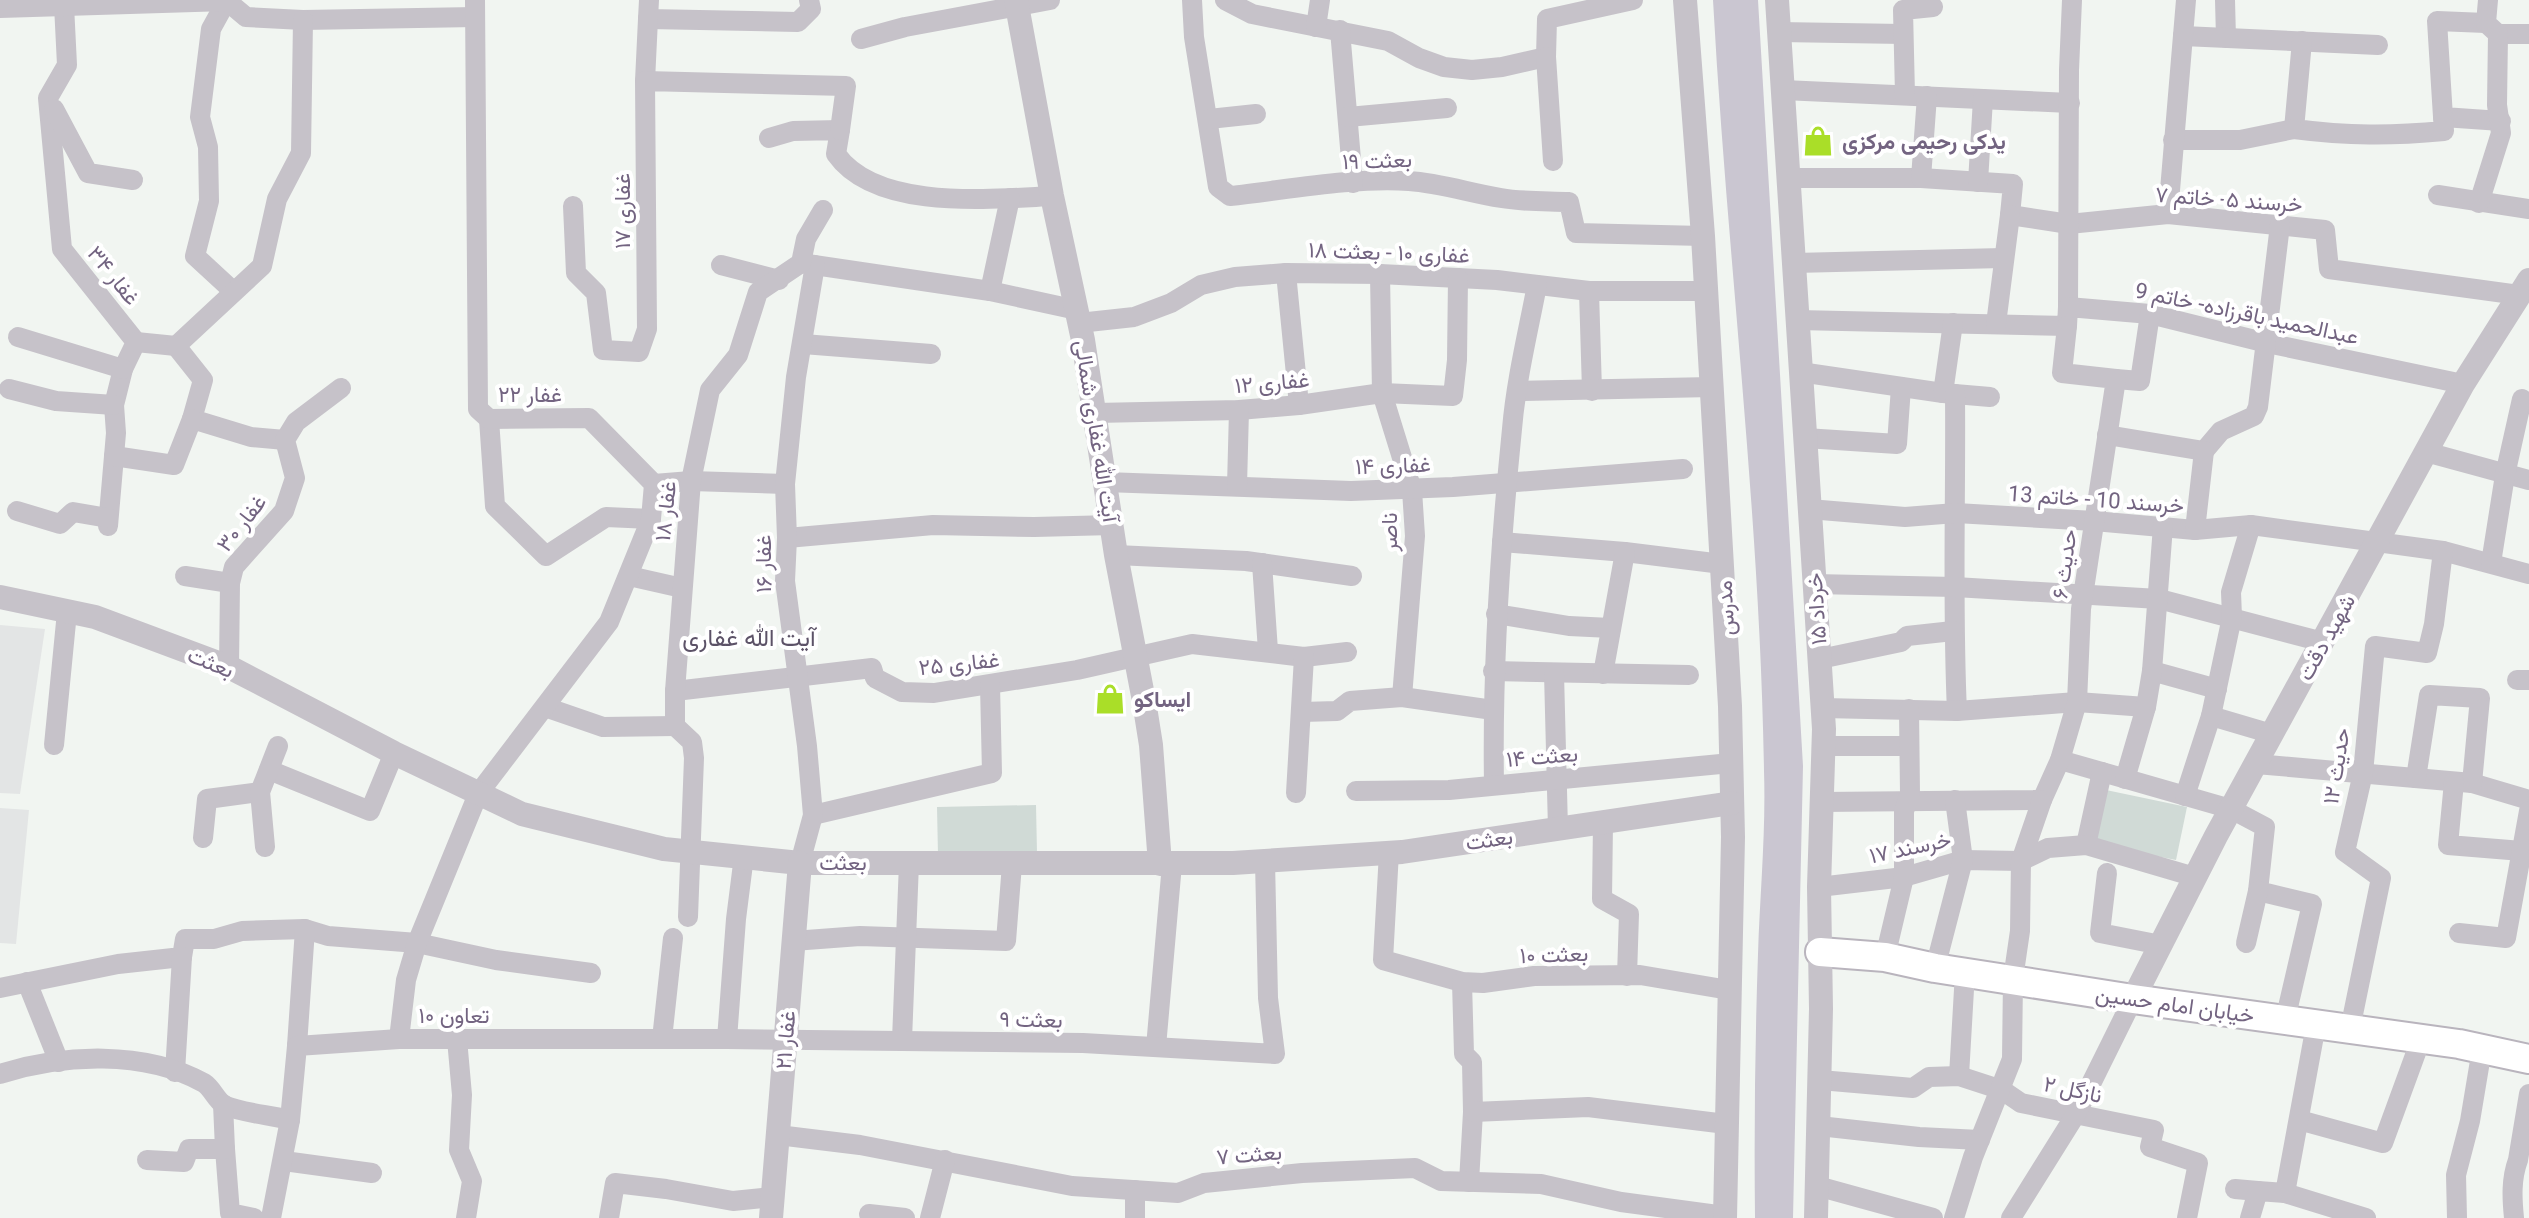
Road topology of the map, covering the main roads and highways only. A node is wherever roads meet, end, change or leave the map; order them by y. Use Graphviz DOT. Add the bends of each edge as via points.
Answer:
graph roads {
  1 [pos="1820,952"];
  2 [pos="2529,1059"];
  1 -- 2 [label="main road, خیابان امام حسین" via="1885,957"];
}
